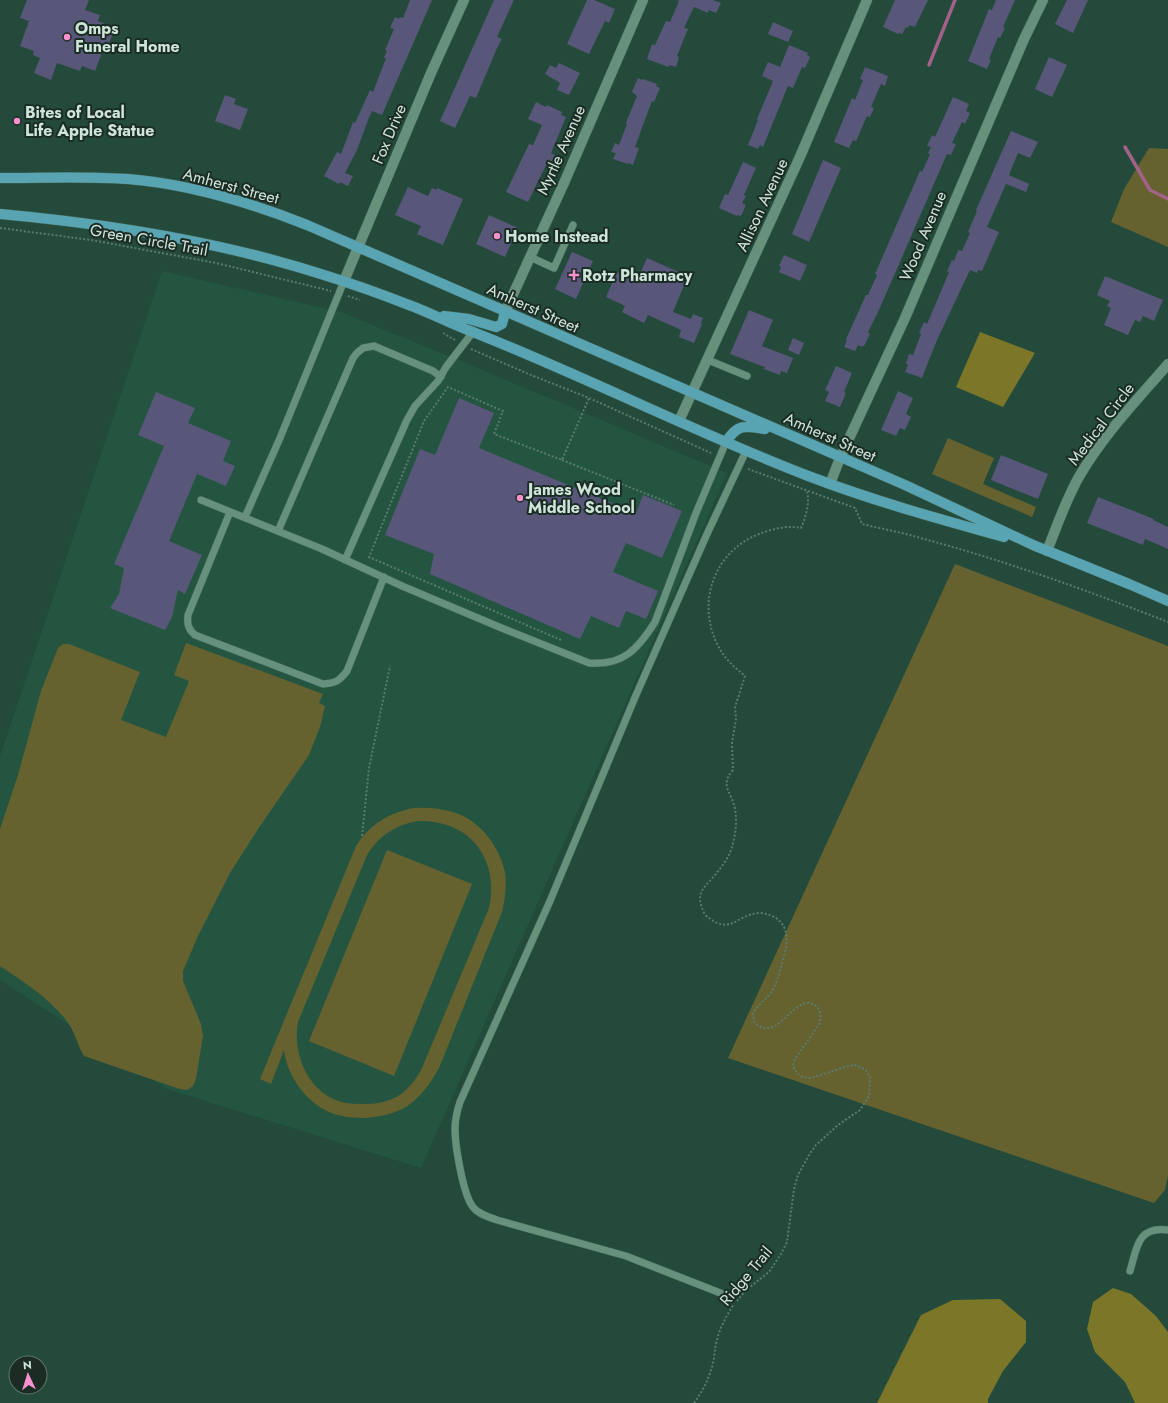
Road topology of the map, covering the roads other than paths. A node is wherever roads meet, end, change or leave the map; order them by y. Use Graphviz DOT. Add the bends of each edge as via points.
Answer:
graph roads {
  1 [pos="464,0"];
  2 [pos="643,0"];
  3 [pos="867,0"];
  4 [pos="1043,0"];
  5 [pos="0,178"];
  6 [pos="0,214"];
  7 [pos="573,225"];
  8 [pos="358,247"];
  9 [pos="530,257"];
  10 [pos="344,281"];
  11 [pos="505,312"];
  12 [pos="433,315"];
  13 [pos="473,332"];
  14 [pos="708,360"];
  15 [pos="1168,364"];
  16 [pos="747,376"];
  17 [pos="441,377"];
  18 [pos="692,393"];
  19 [pos="679,421"];
  20 [pos="781,432"];
  21 [pos="726,442"];
  22 [pos="746,450"];
  23 [pos="840,458"];
  24 [pos="830,484"];
  25 [pos="201,500"];
  26 [pos="230,512"];
  27 [pos="245,518"];
  28 [pos="278,531"];
  29 [pos="1033,545"];
  30 [pos="1047,551"];
  31 [pos="345,560"];
  32 [pos="384,577"];
  33 [pos="1168,601"];
  34 [pos="1168,1230"];
  35 [pos="1130,1271"];
  36 [pos="728,1296"];
  1 -- 8 [label="street, Fox Drive"];
  2 -- 9 [label="street, Myrtle Avenue"];
  3 -- 14 [label="street, Allison Avenue" via="800,159"];
  4 -- 23 [label="street, Wood Avenue" via="905,318"];
  5 -- 8 [label="main road, Amherst Street" via="111,178 191,188 265,209"];
  6 -- 10 [label="main road, Amherst Street" via="118,227 185,240 248,254"];
  7 -- 9 [label="lane" via="554,268"];
  8 -- 10 [label="street, Fox Drive"];
  8 -- 11 [label="main road, Amherst Street"];
  9 -- 11 [label="street, Myrtle Avenue"];
  10 -- 12 [label="main road, Amherst Street"];
  10 -- 27 [label="lane"];
  11 -- 12 [label="main road" via="502,324 496,327 469,319"];
  11 -- 18 [label="main road, Amherst Street"];
  12 -- 13 [label="main road, Amherst Street"];
  13 -- 17 [label="lane"];
  13 -- 19 [label="main road, Amherst Street"];
  14 -- 16 [label="lane"];
  14 -- 18 [label="street, Allison Avenue"];
  15 -- 30 [label="street, Medical Circle" via="1097,448 1068,499"];
  17 -- 28 [label="lane" via="433,371 374,346 357,352"];
  17 -- 31 [label="lane" via="415,406 407,420"];
  18 -- 19 [label="street, Allison Avenue"];
  18 -- 20 [label="main road, Amherst Street"];
  19 -- 21 [label="main road, Amherst Street"];
  20 -- 21 [label="main road" via="744,426 735,430"];
  20 -- 23 [label="main road, Amherst Street"];
  21 -- 22 [label="main road, Amherst Street"];
  21 -- 32 [label="lane" via="655,622 634,650 618,660 600,664 588,663"];
  22 -- 24 [label="main road, Amherst Street"];
  22 -- 36 [label="lane" via="636,695 550,901 460,1102 455,1130 458,1159 468,1200 473,1208 486,1216 626,1256"];
  23 -- 24 [label="street, Wood Avenue"];
  23 -- 29 [label="main road, Amherst Street"];
  24 -- 29 [label="main road, Amherst Street" via="913,512"];
  25 -- 26 [label="lane"];
  26 -- 27 [label="lane"];
  26 -- 32 [label="lane" via="188,615 189,630 195,635 323,684 333,684 347,671"];
  27 -- 28 [label="lane"];
  28 -- 31 [label="lane"];
  29 -- 30 [label="main road, Amherst Street"];
  30 -- 33 [label="main road, Amherst Street"];
  31 -- 32 [label="lane"];
  34 -- 35 [label="lane" via="1154,1229 1143,1236"];
}
